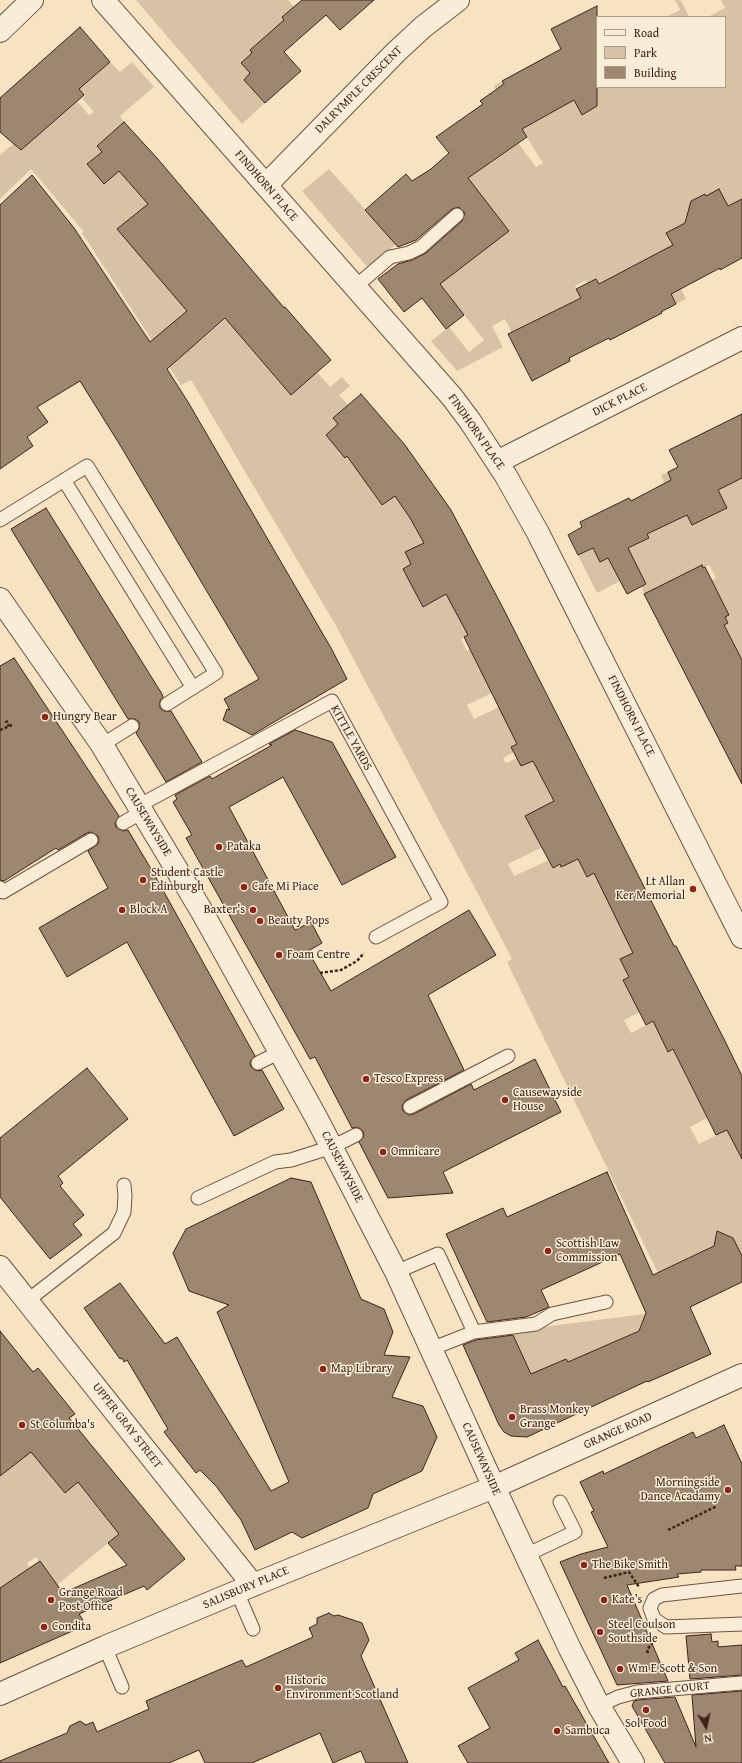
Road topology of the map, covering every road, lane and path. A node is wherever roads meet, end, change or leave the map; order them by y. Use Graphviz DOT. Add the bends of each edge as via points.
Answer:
graph roads {
  1 [pos="32,0"];
  2 [pos="103,0"];
  3 [pos="458,0"];
  4 [pos="0,31"];
  5 [pos="266,186"];
  6 [pos="458,215"];
  7 [pos="355,287"];
  8 [pos="742,338"];
  9 [pos="497,462"];
  10 [pos="64,480"];
  11 [pos="0,520"];
  12 [pos="0,599"];
  13 [pos="193,688"];
  14 [pos="167,704"];
  15 [pos="8,721"];
  16 [pos="12,725"];
  17 [pos="9,726"];
  18 [pos="132,726"];
  19 [pos="0,730"];
  20 [pos="102,745"];
  21 [pos="140,809"];
  22 [pos="123,823"];
  23 [pos="91,840"];
  24 [pos="0,888"];
  25 [pos="376,937"];
  26 [pos="742,937"];
  27 [pos="320,973"];
  28 [pos="280,1052"];
  29 [pos="508,1056"];
  30 [pos="258,1063"];
  31 [pos="410,1107"];
  32 [pos="356,1135"];
  33 [pos="332,1147"];
  34 [pos="124,1185"];
  35 [pos="198,1198"];
  36 [pos="0,1267"];
  37 [pos="396,1272"];
  38 [pos="27,1301"];
  39 [pos="606,1302"];
  40 [pos="474,1332"];
  41 [pos="431,1349"];
  42 [pos="742,1375"];
  43 [pos="494,1487"];
  44 [pos="560,1502"];
  45 [pos="717,1506"];
  46 [pos="668,1530"];
  47 [pos="526,1555"];
  48 [pos="604,1578"];
  49 [pos="742,1586"];
  50 [pos="245,1589"];
  51 [pos="652,1602"];
  52 [pos="742,1624"];
  53 [pos="253,1630"];
  54 [pos="105,1647"];
  55 [pos="742,1683"];
  56 [pos="122,1688"];
  57 [pos="0,1694"];
  58 [pos="599,1706"];
  59 [pos="633,1763"];
  1 -- 4 [label="street"];
  2 -- 5 [label="street, FINDHORN PLACE"];
  3 -- 5 [label="street, DALRYMPLE CRESCENT" via="396,52"];
  5 -- 7 [label="street, FINDHORN PLACE"];
  6 -- 7 [label="lane" via="421,247 390,257"];
  7 -- 9 [label="street, FINDHORN PLACE" via="452,396"];
  8 -- 9 [label="street, DICK PLACE"];
  9 -- 26 [label="street, FINDHORN PLACE" via="534,527"];
  10 -- 11 [label="lane"];
  10 -- 13 [label="lane"];
  10 -- 13 [label="lane" via="87,466 216,673"];
  12 -- 20 [label="street, CAUSEWAYSIDE"];
  13 -- 14 [label="lane"];
  15 -- 17 [label="path" via="6,722"];
  16 -- 17 [label="path"];
  17 -- 19 [label="path"];
  18 -- 20 [label="lane"];
  20 -- 21 [label="street, CAUSEWAYSIDE"];
  21 -- 22 [label="lane"];
  21 -- 25 [label="lane, KITTLE YARDS" via="332,701 441,902"];
  21 -- 28 [label="street, CAUSEWAYSIDE" via="201,910"];
  23 -- 24 [label="lane" via="3,892"];
  25 -- 27 [label="path" via="357,962 341,970"];
  28 -- 30 [label="lane"];
  28 -- 33 [label="street, CAUSEWAYSIDE"];
  29 -- 31 [label="lane"];
  32 -- 33 [label="lane"];
  33 -- 35 [label="lane" via="291,1160 275,1162"];
  33 -- 37 [label="street, CAUSEWAYSIDE"];
  34 -- 38 [label="lane" via="124,1212 114,1233"];
  36 -- 38 [label="street, UPPER GRAY STREET"];
  37 -- 40 [label="lane" via="438,1254"];
  37 -- 41 [label="street, CAUSEWAYSIDE"];
  38 -- 50 [label="street, UPPER GRAY STREET"];
  39 -- 40 [label="lane" via="552,1314 536,1324"];
  40 -- 41 [label="lane"];
  41 -- 43 [label="street, CAUSEWAYSIDE"];
  42 -- 43 [label="street, GRANGE ROAD"];
  43 -- 47 [label="street, CAUSEWAYSIDE"];
  43 -- 50 [label="street, SALISBURY PLACE"];
  44 -- 47 [label="lane" via="575,1532"];
  45 -- 46 [label="path"];
  47 -- 58 [label="street, CAUSEWAYSIDE"];
  48 -- 51 [label="path" via="629,1572 641,1591"];
  49 -- 51 [label="lane" via="662,1595 657,1596"];
  50 -- 53 [label="lane"];
  50 -- 54 [label="street, SALISBURY PLACE"];
  51 -- 52 [label="lane" via="650,1608 653,1616 666,1627"];
  54 -- 56 [label="lane"];
  54 -- 57 [label="street, SALISBURY PLACE"];
  55 -- 58 [label="lane, GRANGE COURT" via="636,1692"];
  58 -- 59 [label="street, CAUSEWAYSIDE"];
}
